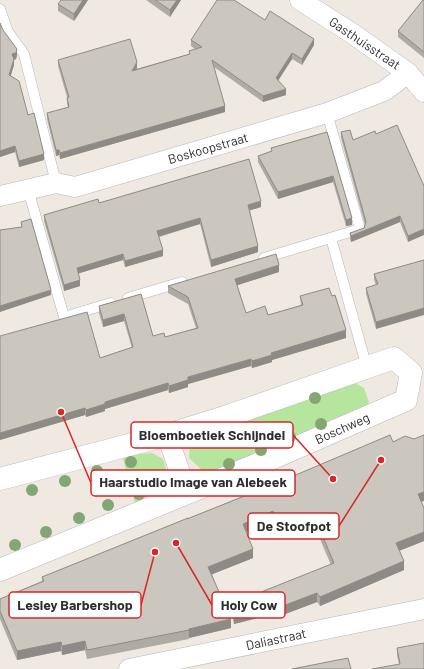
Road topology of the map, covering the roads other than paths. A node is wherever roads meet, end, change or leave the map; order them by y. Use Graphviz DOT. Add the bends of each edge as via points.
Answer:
graph roads {
  1 [pos="300,0"];
  2 [pos="0,9"];
  3 [pos="408,72"];
  4 [pos="424,92"];
  5 [pos="327,113"];
  6 [pos="56,183"];
  7 [pos="28,189"];
  8 [pos="0,196"];
  9 [pos="331,238"];
  10 [pos="255,260"];
  11 [pos="194,278"];
  12 [pos="366,368"];
  13 [pos="418,370"];
  14 [pos="167,435"];
  15 [pos="0,479"];
  16 [pos="187,493"];
  17 [pos="0,570"];
  18 [pos="424,609"];
  19 [pos="129,669"];
  1 -- 3 [label="street, Gasthuisstraat"];
  2 -- 6 [label="lane" via="8,32 24,54"];
  3 -- 4 [label="street, Gasthuisstraat"];
  3 -- 5 [label="street, Boskoopstraat" via="384,91"];
  5 -- 6 [label="street, Boskoopstraat" via="75,187"];
  5 -- 9 [label="lane" via="360,229"];
  6 -- 7 [label="street, Boskoopstraat"];
  7 -- 8 [label="street, Boskoopstraat"];
  7 -- 11 [label="lane" via="64,317"];
  9 -- 10 [label="lane"];
  9 -- 12 [label="lane"];
  12 -- 13 [label="street, Boschweg" via="394,358"];
  12 -- 14 [label="street, Boschweg"];
  13 -- 16 [label="street, Boschweg" via="406,400"];
  14 -- 15 [label="street, Boschweg"];
  14 -- 16 [label="street"];
  16 -- 17 [label="street, Boschweg"];
  18 -- 19 [label="street, Daliastraat"];
}
